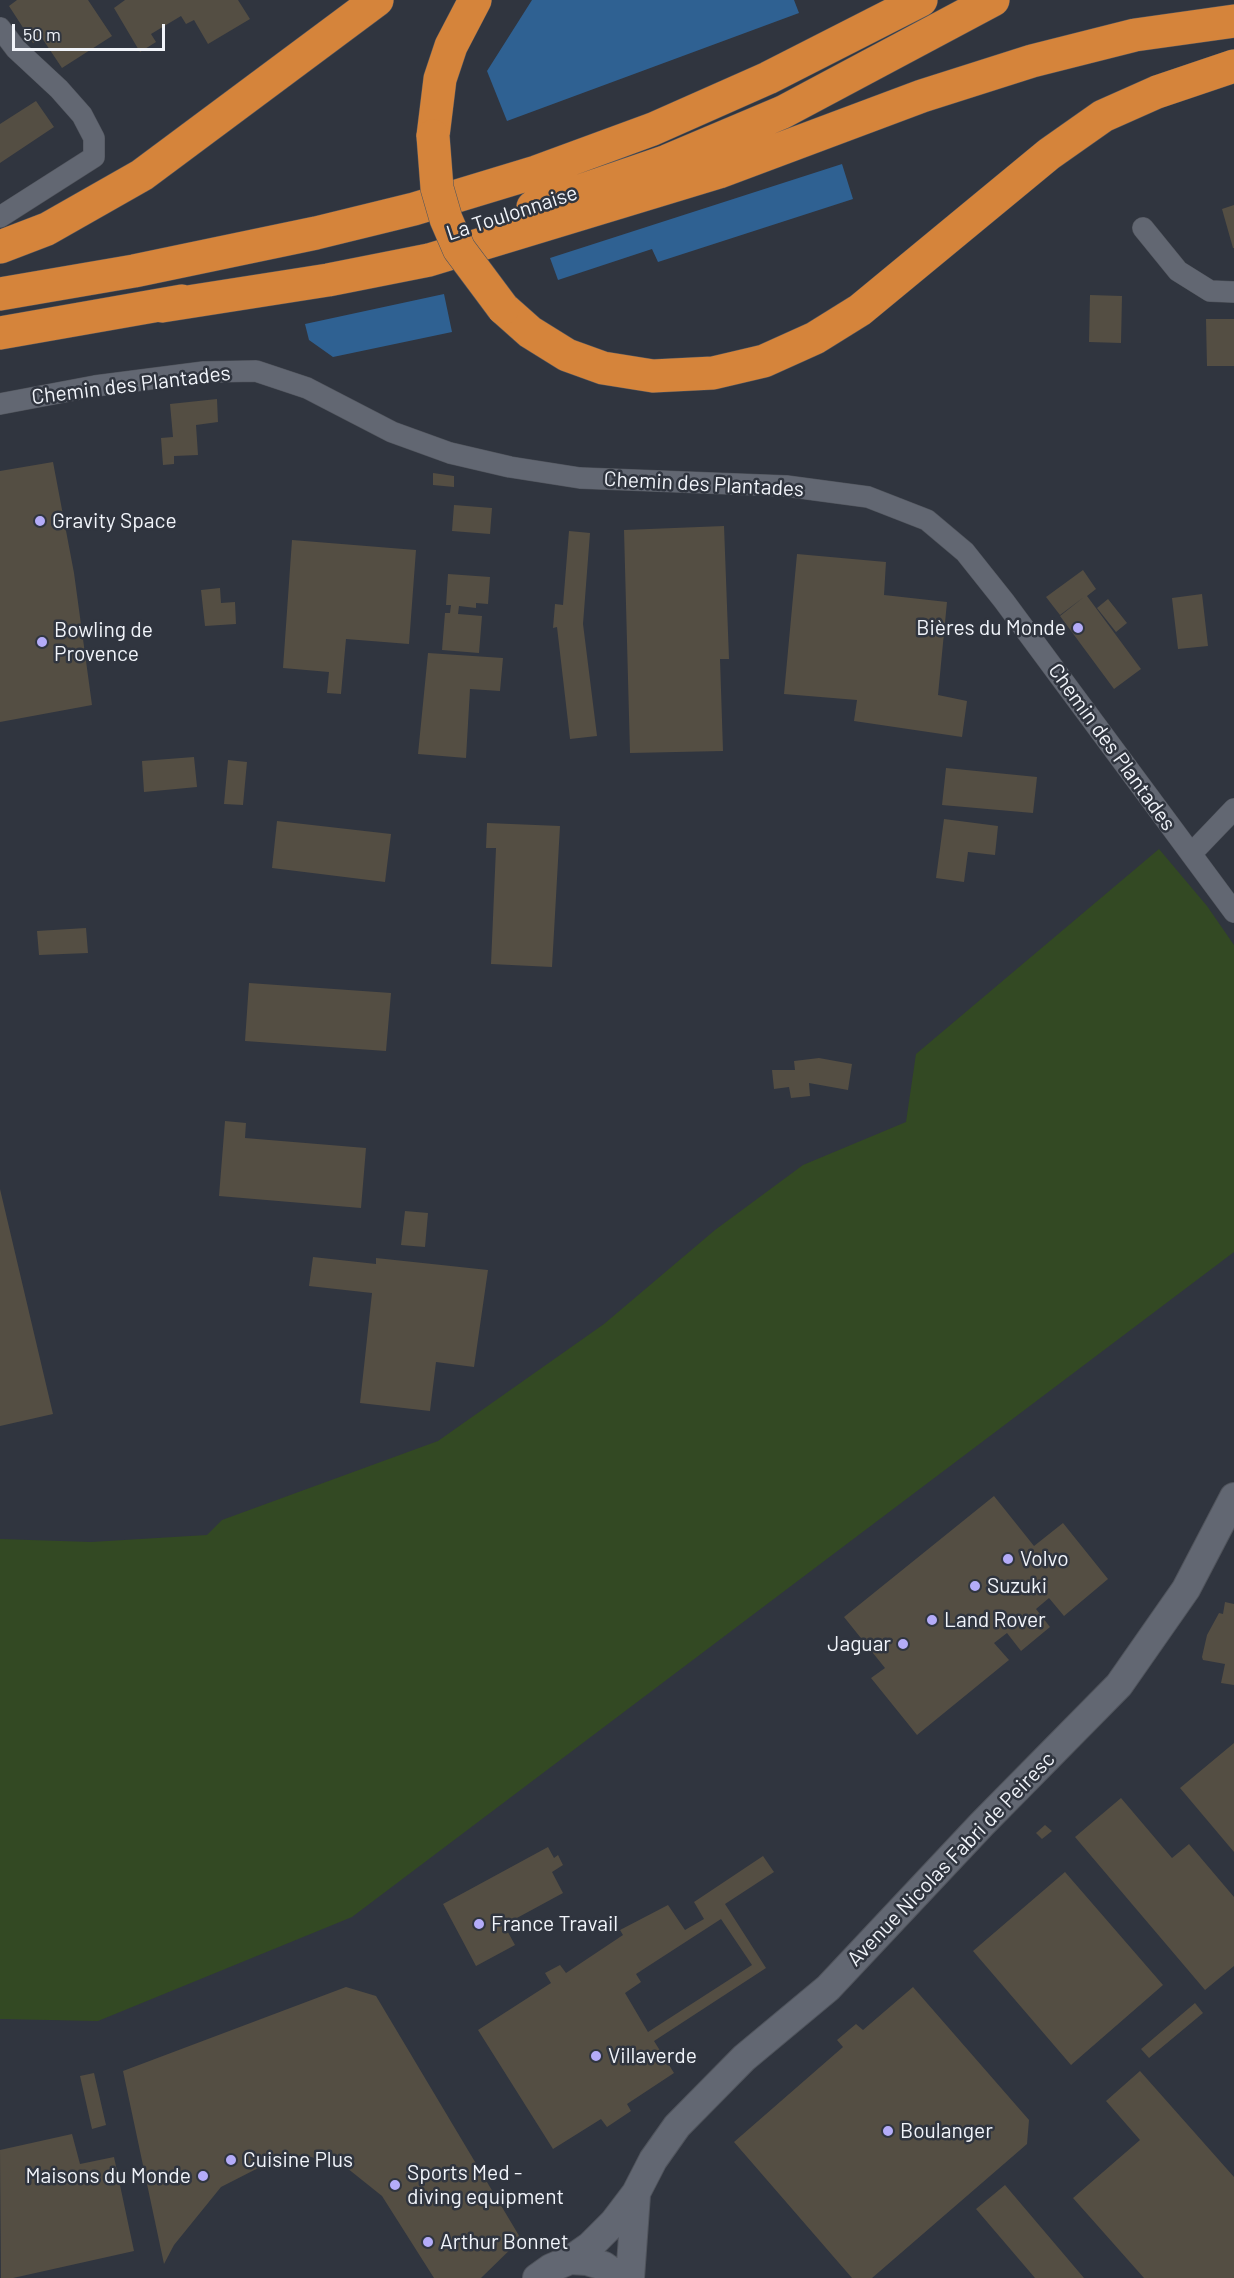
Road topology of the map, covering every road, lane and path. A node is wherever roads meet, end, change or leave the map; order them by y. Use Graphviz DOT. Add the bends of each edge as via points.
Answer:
graph roads {
  1 [pos="377,0"];
  2 [pos="475,0"];
  3 [pos="921,0"];
  4 [pos="993,0"];
  5 [pos="1234,21"];
  6 [pos="0,28"];
  7 [pos="1234,66"];
  8 [pos="0,217"];
  9 [pos="1143,228"];
  10 [pos="0,247"];
  11 [pos="1234,292"];
  12 [pos="0,294"];
  13 [pos="162,306"];
  14 [pos="0,333"];
  15 [pos="0,404"];
  16 [pos="1234,810"];
  17 [pos="1191,854"];
  18 [pos="1234,912"];
  19 [pos="1234,1497"];
  20 [pos="636,2193"];
  21 [pos="570,2260"];
  22 [pos="537,2278"];
  23 [pos="621,2278"];
  24 [pos="630,2278"];
  1 -- 10 [label="highway" via="142,175 47,229"];
  2 -- 7 [label="highway, bridge" via="451,46 440,79 433,136 437,188 459,249 503,308 530,332 567,354 603,368 663,375 713,373 764,361 815,338 860,310 1049,154 1103,116 1157,92"];
  3 -- 12 [label="highway, La Toulonnaise" via="758,83 653,129 536,172 414,209 316,233"];
  4 -- 13 [label="highway, La Toulonnaise" via="783,112 667,161 422,242"];
  5 -- 13 [label="highway" via="1135,35 1032,61 922,96 719,172 429,260"];
  6 -- 8 [label="street" via="15,49 82,115 94,138 94,157"];
  9 -- 11 [label="street" via="1178,270 1210,291"];
  13 -- 14 [label="highway, La Toulonnaise"];
  15 -- 17 [label="street, Chemin des Plantades" via="95,386 204,372 256,371 307,388 392,432 450,453 510,467 580,478 786,486 868,497 927,520 965,552"];
  16 -- 17 [label="street"];
  17 -- 18 [label="street, Chemin des Plantades"];
  19 -- 20 [label="street, Avenue Nicolas Fabri de Peiresc" via="1186,1589 1119,1685 828,1988 744,2058 677,2126"];
  20 -- 21 [label="street" via="591,2246"];
  20 -- 24 [label="street"];
  21 -- 22 [label="street"];
  21 -- 23 [label="street" via="604,2266"];
}
